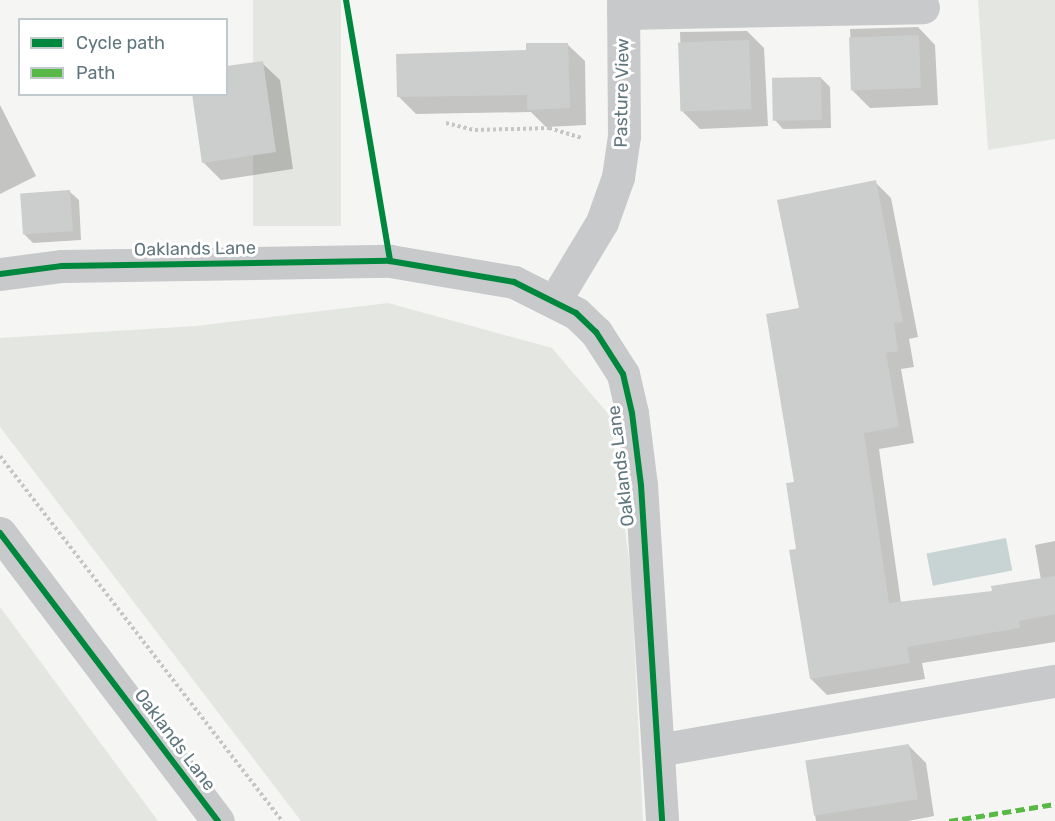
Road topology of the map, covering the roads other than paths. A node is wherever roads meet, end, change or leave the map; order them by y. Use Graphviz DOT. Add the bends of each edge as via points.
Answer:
graph roads {
  1 [pos="623,7"];
  2 [pos="923,7"];
  3 [pos="0,274"];
  4 [pos="555,300"];
  5 [pos="0,533"];
  6 [pos="1055,681"];
  7 [pos="658,750"];
  8 [pos="218,821"];
  9 [pos="662,821"];
  1 -- 2 [label="street, Pasture View"];
  1 -- 4 [label="street, Pasture View" via="618,177 602,222"];
  3 -- 4 [label="street, Oaklands Lane" via="62,266 390,261 514,282"];
  4 -- 7 [label="street, Oaklands Lane" via="596,332 623,374 641,485"];
  5 -- 8 [label="street, Oaklands Lane"];
  6 -- 7 [label="street"];
  7 -- 9 [label="street, Oaklands Lane"];
}
